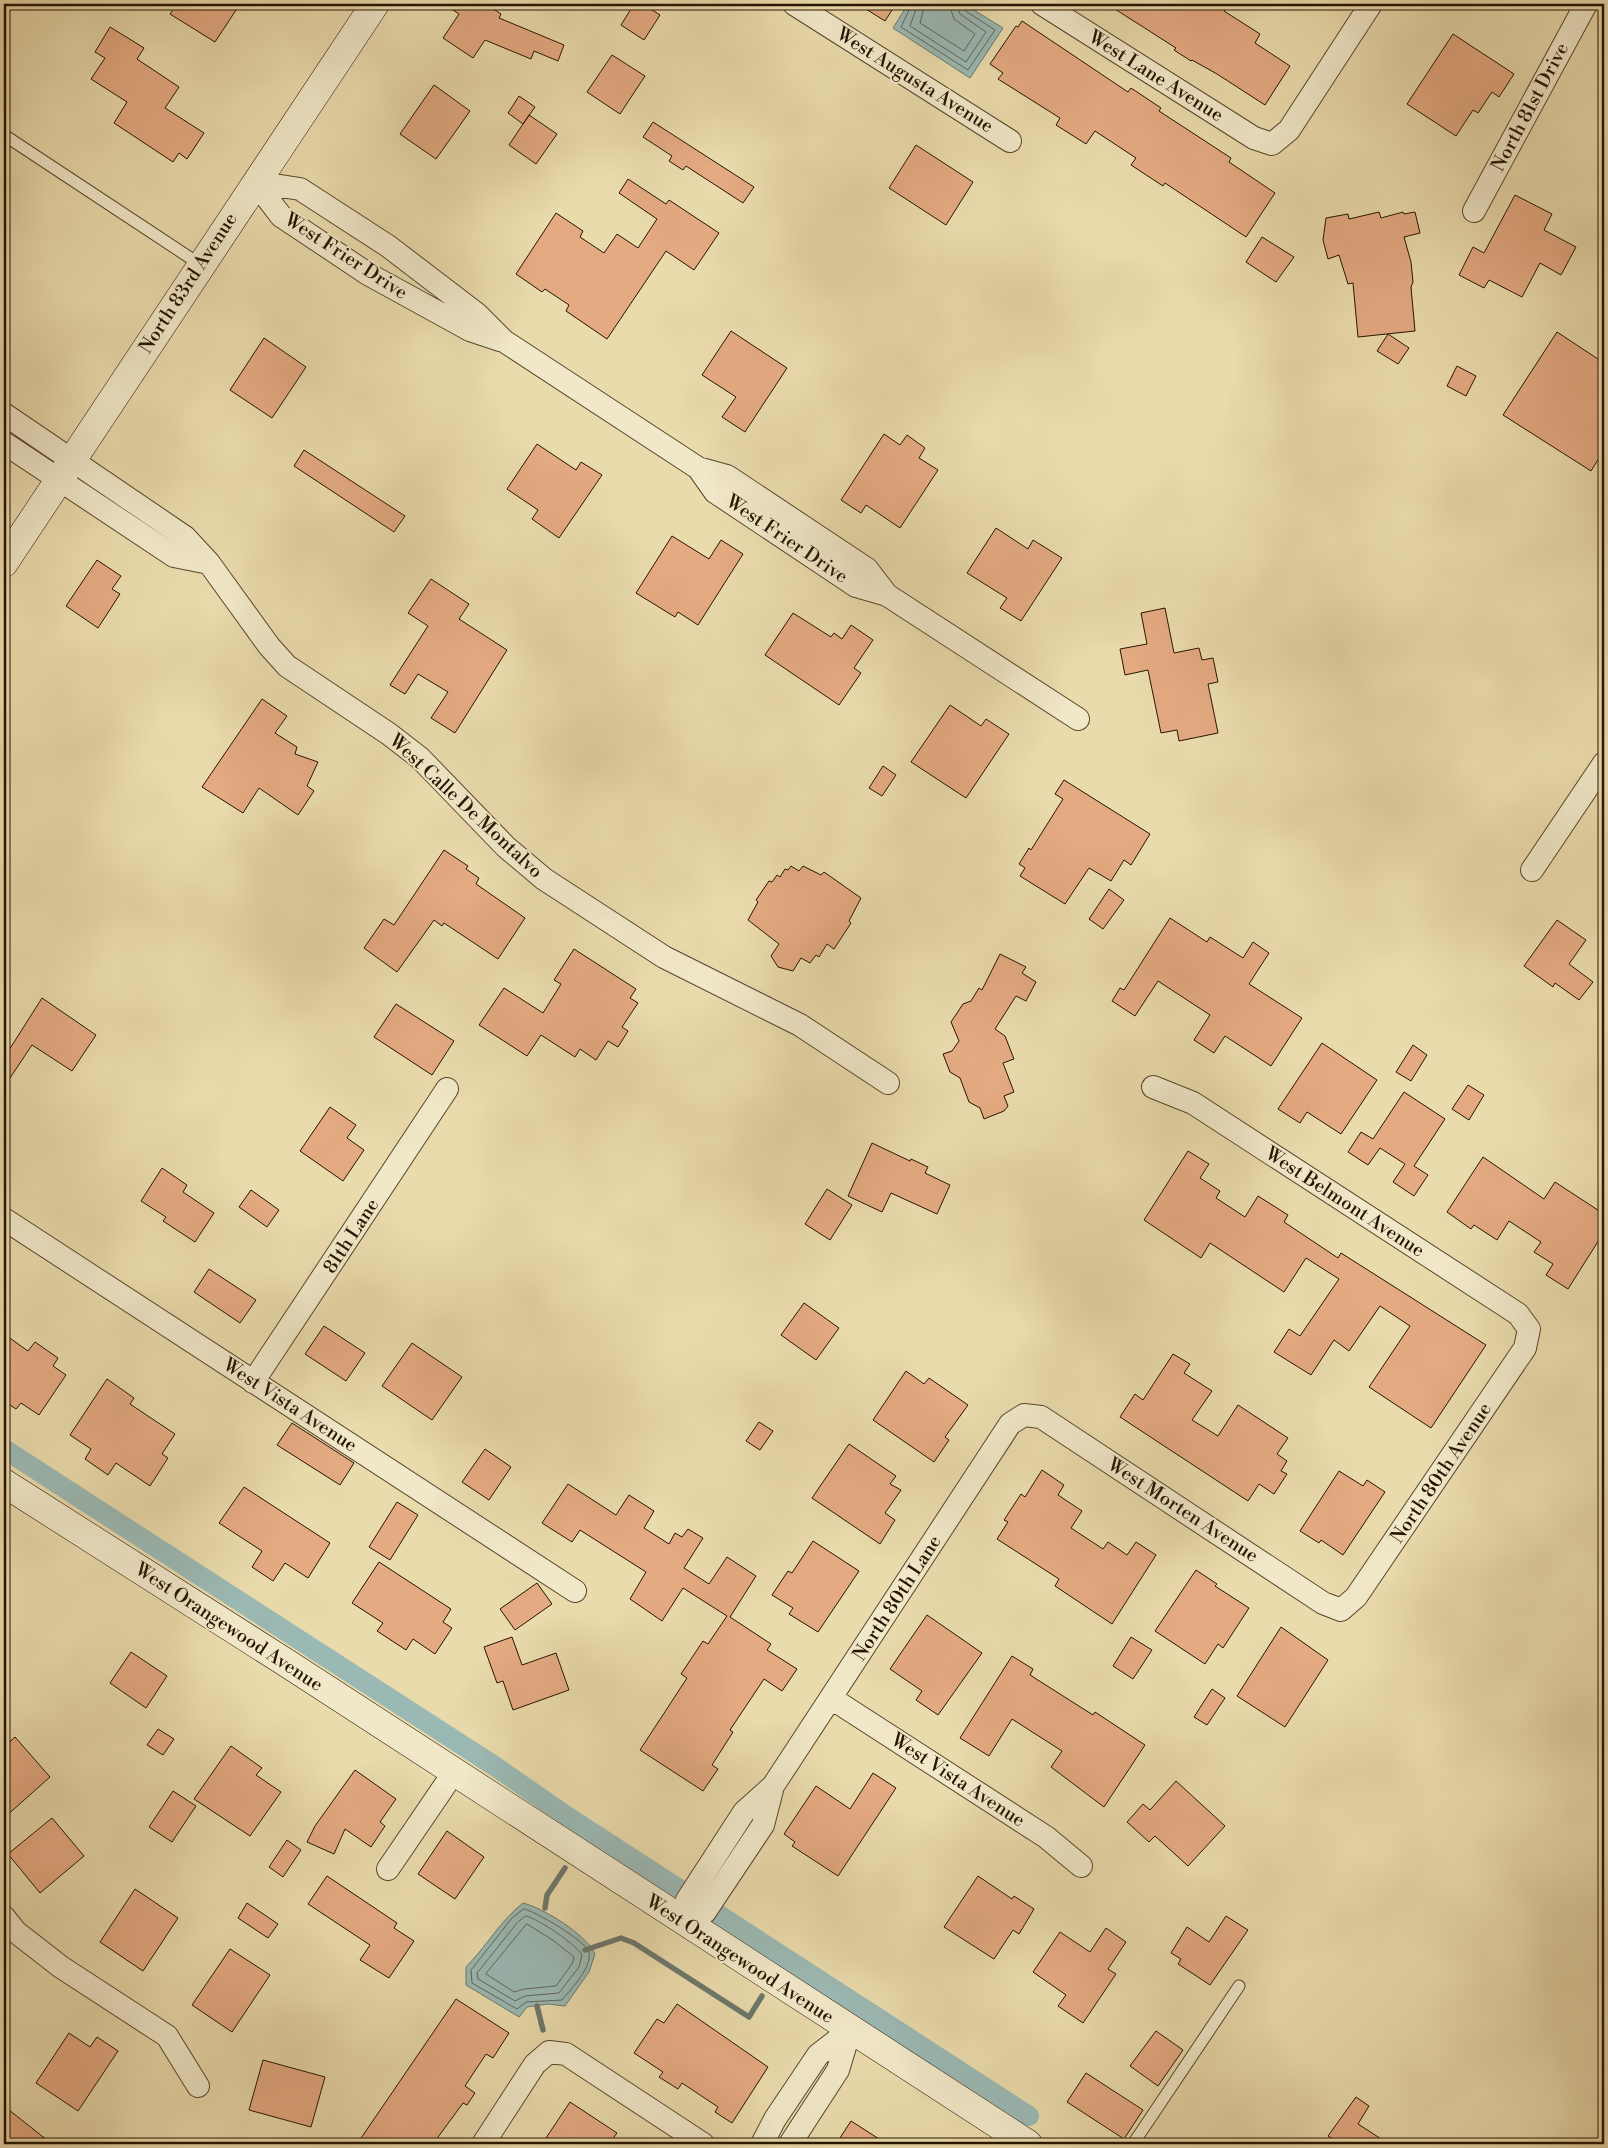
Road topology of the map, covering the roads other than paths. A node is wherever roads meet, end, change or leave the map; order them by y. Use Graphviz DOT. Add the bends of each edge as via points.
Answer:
graph roads {
  1 [pos="374,4"];
  2 [pos="794,4"];
  3 [pos="1042,4"];
  4 [pos="1370,4"];
  5 [pos="1586,4"];
  6 [pos="4,135"];
  7 [pos="1010,141"];
  8 [pos="255,182"];
  9 [pos="1474,211"];
  10 [pos="356,225"];
  11 [pos="338,254"];
  12 [pos="201,265"];
  13 [pos="504,341"];
  14 [pos="4,414"];
  15 [pos="4,443"];
  16 [pos="64,470"];
  17 [pos="4,563"];
  18 [pos="1078,719"];
  19 [pos="1604,763"];
  20 [pos="1532,870"];
  21 [pos="888,1084"];
  22 [pos="1153,1087"];
  23 [pos="447,1089"];
  24 [pos="4,1219"];
  25 [pos="1529,1329"];
  26 [pos="253,1382"];
  27 [pos="1024,1415"];
  28 [pos="4,1483"];
  29 [pos="575,1591"];
  30 [pos="1341,1610"];
  31 [pos="832,1698"];
  32 [pos="454,1772"];
  33 [pos="773,1786"];
  34 [pos="731,1833"];
  35 [pos="749,1845"];
  36 [pos="1081,1866"];
  37 [pos="388,1868"];
  38 [pos="697,1905"];
  39 [pos="4,1917"];
  40 [pos="1239,1986"];
  41 [pos="850,2030"];
  42 [pos="198,2086"];
  43 [pos="791,2095"];
  44 [pos="812,2110"];
  45 [pos="482,2144"];
  46 [pos="703,2144"];
  47 [pos="762,2144"];
  48 [pos="790,2144"];
  49 [pos="1028,2144"];
  50 [pos="1134,2144"];
  1 -- 8 [label="street, North 83rd Avenue"];
  2 -- 7 [label="street, West Augusta Avenue"];
  3 -- 4 [label="street, West Lane Avenue" via="1254,138 1272,144 1288,130"];
  5 -- 9 [label="street, North 81st Drive"];
  6 -- 12 [label="lane"];
  8 -- 10 [label="street, West Frier Drive" via="300,189"];
  8 -- 11 [label="street, West Frier Drive" via="281,216"];
  8 -- 12 [label="street, North 83rd Avenue"];
  10 -- 11 [label="street"];
  10 -- 13 [label="street, West Frier Drive" via="477,314"];
  11 -- 13 [label="street, West Frier Drive" via="470,330"];
  12 -- 16 [label="street, North 83rd Avenue"];
  13 -- 18 [label="street, West Frier Drive" via="698,468 727,476 866,568 887,594"];
  14 -- 16 [label="street"];
  15 -- 16 [label="street"];
  16 -- 17 [label="street, North 83rd Avenue"];
  16 -- 21 [label="street, West Calle De Montalvo" via="152,529 185,537 209,563 287,666 420,758 506,847 544,879 664,957 800,1025"];
  19 -- 20 [label="street"];
  22 -- 25 [label="street, West Belmont Avenue" via="1193,1103 1518,1314"];
  23 -- 26 [label="street, 81th Lane"];
  24 -- 26 [label="street, West Vista Avenue"];
  25 -- 30 [label="street, North 80th Avenue" via="1520,1356 1356,1597"];
  26 -- 29 [label="street, West Vista Avenue"];
  27 -- 30 [label="street, West Morten Avenue" via="1041,1417 1323,1603"];
  27 -- 31 [label="street, North 80th Lane" via="1010,1424"];
  28 -- 32 [label="street, West Orangewood Avenue"];
  31 -- 33 [label="street, North 80th Lane"];
  31 -- 36 [label="street, West Vista Avenue" via="1046,1837"];
  32 -- 37 [label="street"];
  32 -- 38 [label="street, West Orangewood Avenue"];
  33 -- 34 [label="street, North 80th Lane" via="744,1812"];
  33 -- 35 [label="street, North 80th Lane" via="763,1824"];
  34 -- 35 [label="street"];
  34 -- 38 [label="street, North 80th Lane"];
  35 -- 38 [label="street, North 80th Lane"];
  38 -- 41 [label="street, West Orangewood Avenue"];
  39 -- 42 [label="street" via="16,1932 48,1958 166,2036"];
  40 -- 50 [label="lane"];
  41 -- 43 [label="street" via="818,2055"];
  41 -- 44 [label="street" via="838,2070"];
  41 -- 49 [label="street, West Orangewood Avenue"];
  43 -- 44 [label="street"];
  43 -- 47 [label="street"];
  44 -- 48 [label="street"];
  45 -- 46 [label="street" via="535,2064 549,2052 566,2054"];
}
